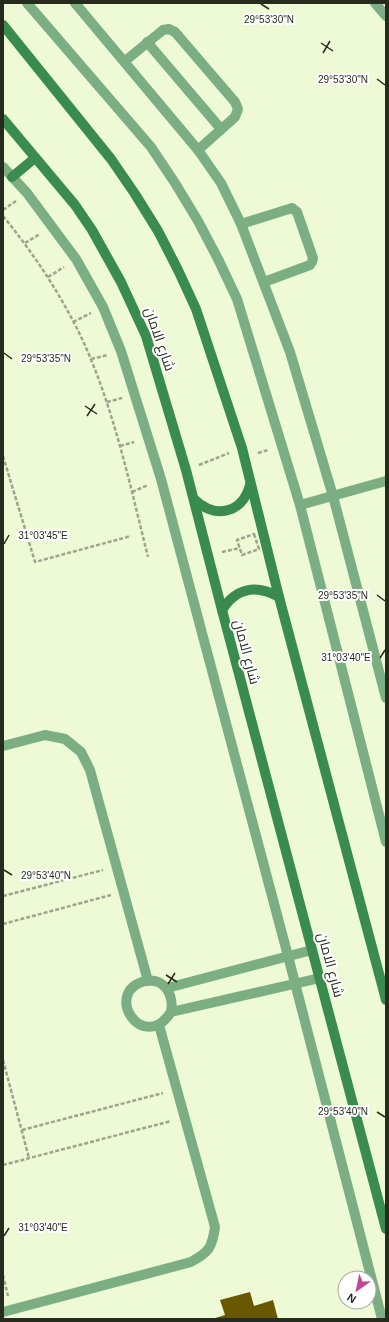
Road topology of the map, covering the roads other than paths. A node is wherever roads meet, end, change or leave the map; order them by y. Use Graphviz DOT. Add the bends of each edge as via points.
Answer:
graph roads {
  1 [pos="27,3"];
  2 [pos="75,3"];
  3 [pos="375,3"];
  4 [pos="383,3"];
  5 [pos="385,15"];
  6 [pos="3,25"];
  7 [pos="147,42"];
  8 [pos="125,61"];
  9 [pos="3,119"];
  10 [pos="221,129"];
  11 [pos="198,150"];
  12 [pos="35,158"];
  13 [pos="3,167"];
  14 [pos="12,177"];
  15 [pos="241,224"];
  16 [pos="264,282"];
  17 [pos="386,481"];
  18 [pos="250,485"];
  19 [pos="333,496"];
  20 [pos="194,499"];
  21 [pos="300,505"];
  22 [pos="279,597"];
  23 [pos="222,610"];
  24 [pos="386,698"];
  25 [pos="3,746"];
  26 [pos="386,842"];
  27 [pos="312,950"];
  28 [pos="288,956"];
  29 [pos="320,978"];
  30 [pos="148,981"];
  31 [pos="295,984"];
  32 [pos="166,988"];
  33 [pos="386,1000"];
  34 [pos="171,1012"];
  35 [pos="159,1025"];
  36 [pos="386,1229"];
  37 [pos="7,1311"];
  38 [pos="382,1319"];
  1 -- 21 [label="street" via="151,147 198,221 236,299"];
  2 -- 8 [label="street"];
  3 -- 5 [label="street"];
  4 -- 5 [label="street"];
  6 -- 18 [label="street" via="111,158 162,238 196,310 242,448"];
  7 -- 8 [label="street"];
  7 -- 10 [label="street"];
  7 -- 10 [label="street" via="163,30 175,32 235,102 238,110 235,117"];
  8 -- 11 [label="street"];
  9 -- 12 [label="street, شارع الامان"];
  10 -- 11 [label="street"];
  11 -- 15 [label="street" via="221,183"];
  12 -- 14 [label="street"];
  12 -- 20 [label="street, شارع الامان" via="75,205 92,230 134,308 146,336"];
  13 -- 14 [label="street"];
  14 -- 28 [label="street" via="76,259 103,308 121,351 161,479"];
  15 -- 16 [label="street"];
  15 -- 16 [label="street" via="292,208 297,212 313,258 312,262 310,266"];
  16 -- 19 [label="street" via="290,352"];
  17 -- 19 [label="street"];
  18 -- 20 [label="street" via="240,504 226,511 208,510"];
  18 -- 22 [label="street"];
  19 -- 21 [label="street"];
  19 -- 24 [label="street"];
  20 -- 23 [label="street, شارع الامان"];
  21 -- 26 [label="street"];
  22 -- 23 [label="street" via="264,590 248,590 232,597"];
  22 -- 33 [label="street"];
  23 -- 27 [label="street, شارع الامان"];
  25 -- 30 [label="street" via="45,735 65,739 81,752 90,770"];
  27 -- 28 [label="street"];
  27 -- 29 [label="street, شارع الامان"];
  28 -- 31 [label="street"];
  28 -- 32 [label="street"];
  29 -- 31 [label="street"];
  29 -- 36 [label="street, شارع الامان"];
  30 -- 32 [label="street" via="155,981"];
  30 -- 35 [label="street" via="139,983 127,996 128,1014 141,1026"];
  31 -- 34 [label="street"];
  31 -- 38 [label="street"];
  32 -- 34 [label="street" via="171,995"];
  34 -- 35 [label="street"];
  35 -- 37 [label="street" via="215,1227 213,1242 204,1255 191,1262"];
}
